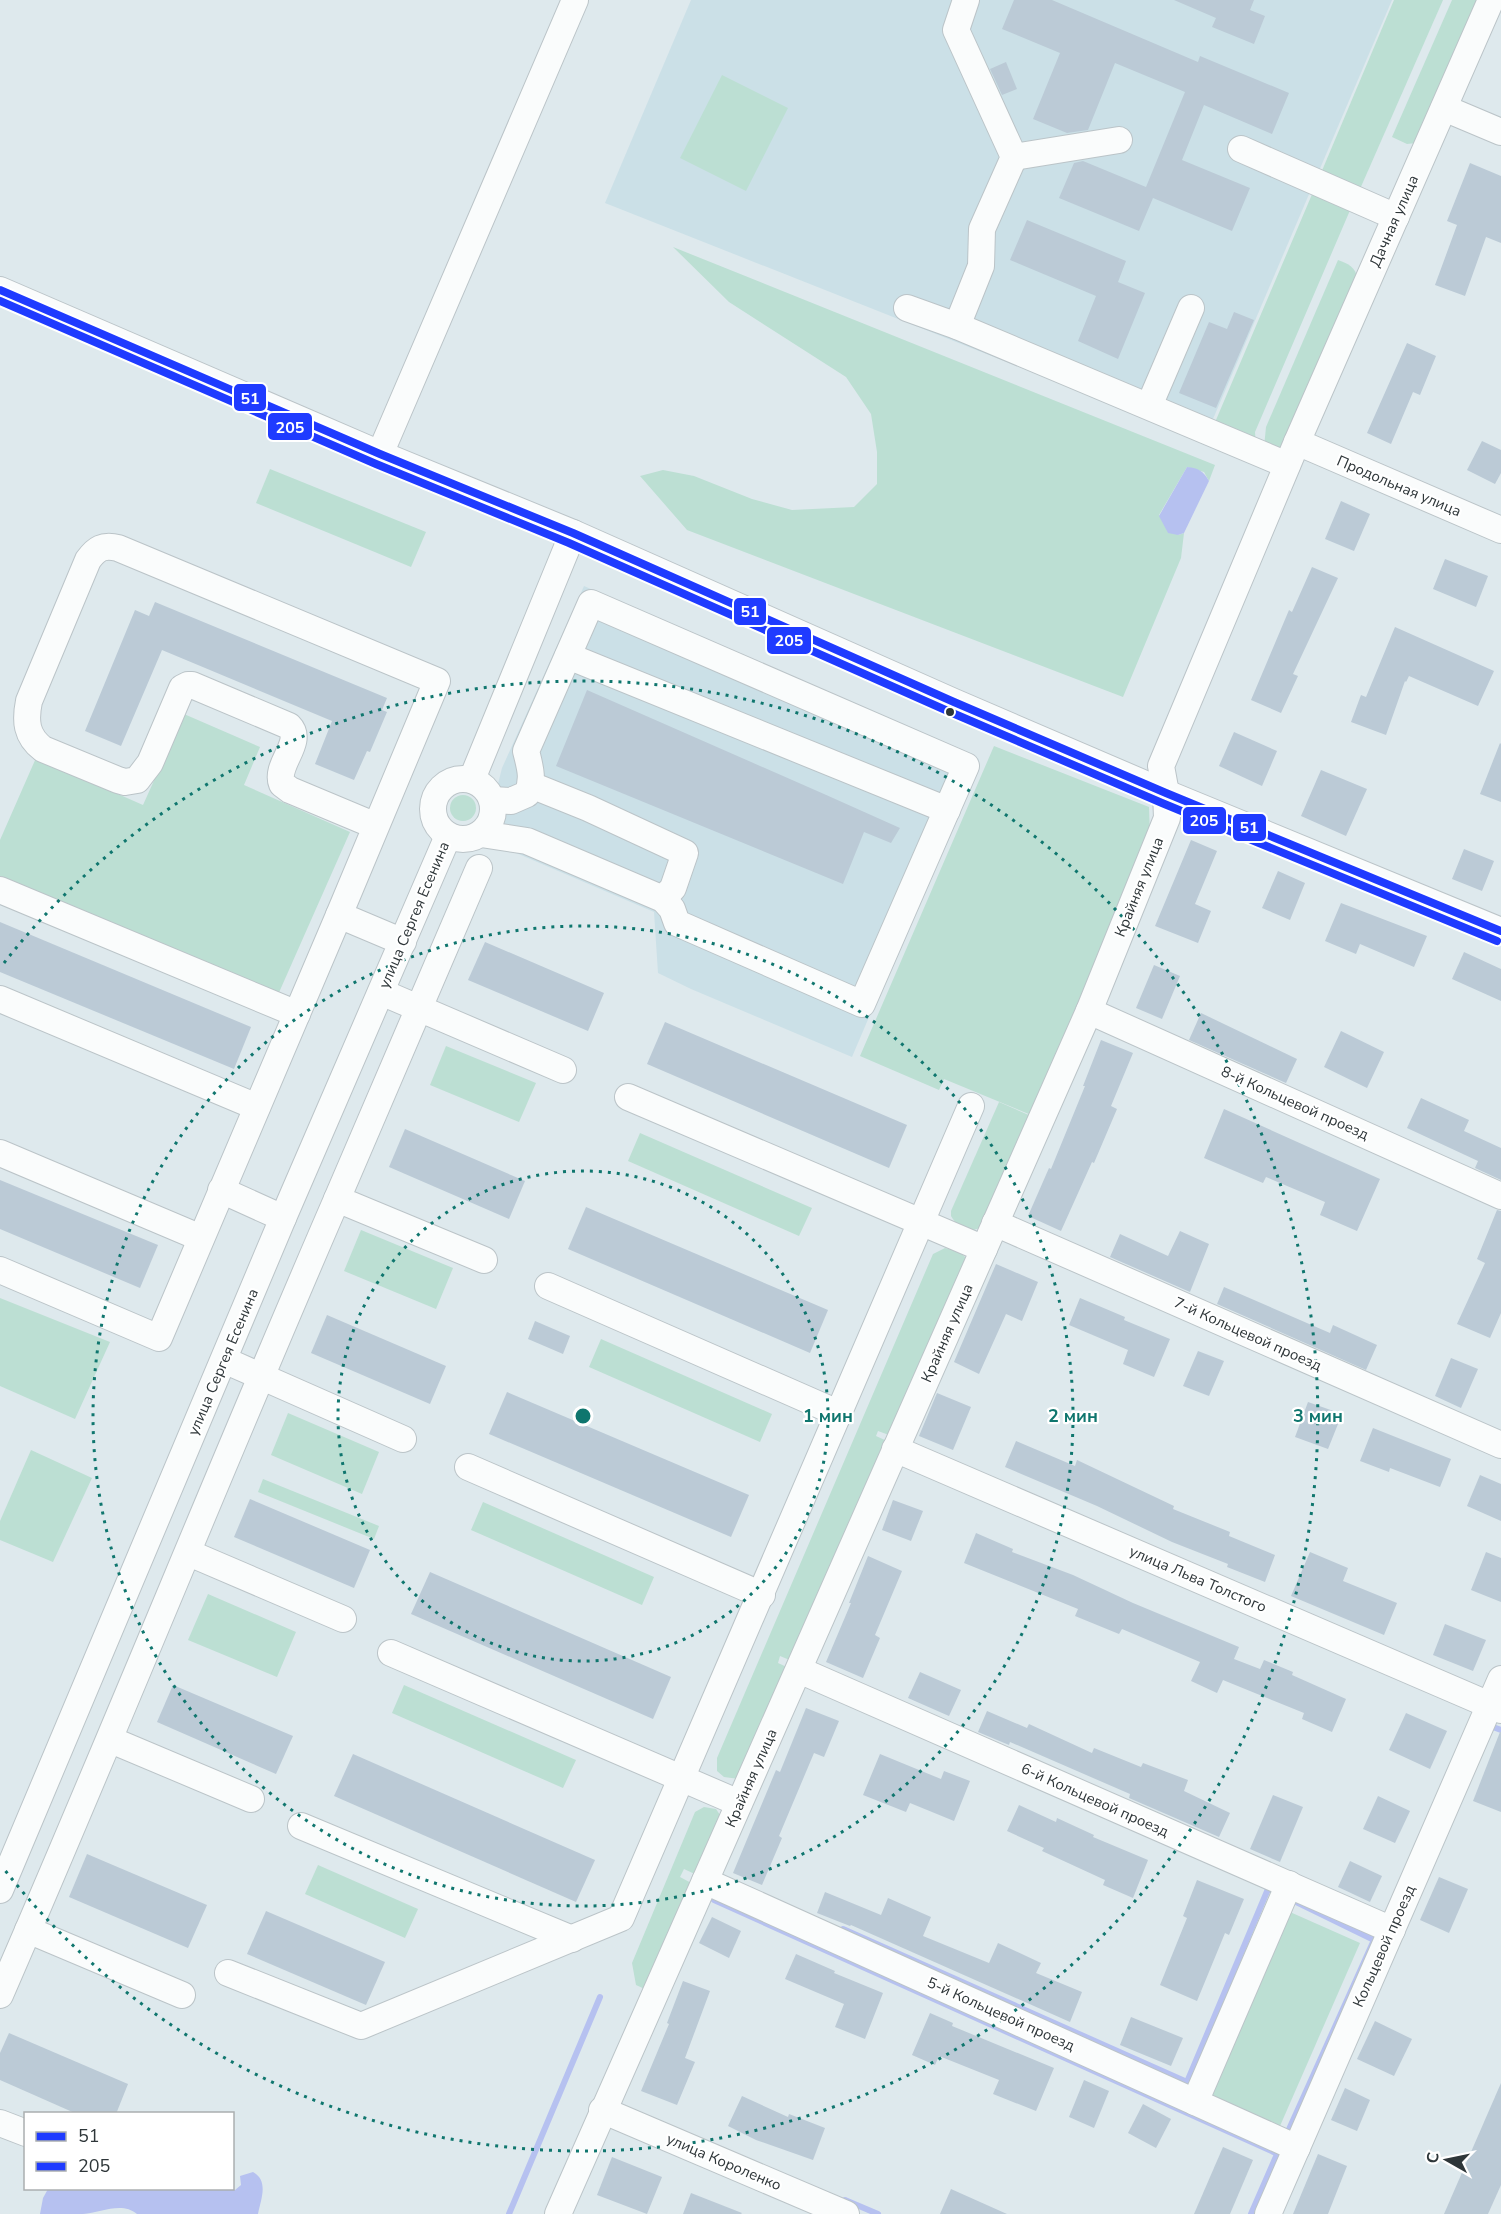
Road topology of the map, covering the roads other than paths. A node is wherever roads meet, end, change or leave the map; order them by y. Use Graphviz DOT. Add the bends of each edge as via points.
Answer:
graph roads {
  1 [pos="575,0"];
  2 [pos="966,0"];
  3 [pos="1491,0"];
  4 [pos="1444,108"];
  5 [pos="1501,132"];
  6 [pos="1119,140"];
  7 [pos="1241,149"];
  8 [pos="1014,157"];
  9 [pos="1396,217"];
  10 [pos="0,290"];
  11 [pos="907,308"];
  12 [pos="1191,308"];
  13 [pos="957,326"];
  14 [pos="1149,406"];
  15 [pos="380,454"];
  16 [pos="1292,454"];
  17 [pos="1501,530"];
  18 [pos="573,532"];
  19 [pos="568,656"];
  20 [pos="472,779"];
  21 [pos="531,785"];
  22 [pos="1166,793"];
  23 [pos="493,800"];
  24 [pos="947,810"];
  25 [pos="376,826"];
  26 [pos="481,834"];
  27 [pos="448,836"];
  28 [pos="479,868"];
  29 [pos="0,890"];
  30 [pos="663,899"];
  31 [pos="339,915"];
  32 [pos="1501,931"];
  33 [pos="402,942"];
  34 [pos="381,992"];
  35 [pos="0,999"];
  36 [pos="419,1008"];
  37 [pos="1089,1011"];
  38 [pos="297,1014"];
  39 [pos="563,1070"];
  40 [pos="628,1097"];
  41 [pos="971,1106"];
  42 [pos="257,1107"];
  43 [pos="0,1153"];
  44 [pos="221,1190"];
  45 [pos="1501,1196"];
  46 [pos="337,1199"];
  47 [pos="284,1218"];
  48 [pos="922,1222"];
  49 [pos="995,1223"];
  50 [pos="201,1238"];
  51 [pos="984,1249"];
  52 [pos="484,1260"];
  53 [pos="0,1270"];
  54 [pos="548,1286"];
  55 [pos="224,1360"];
  56 [pos="260,1376"];
  57 [pos="840,1414"];
  58 [pos="403,1439"];
  59 [pos="1501,1445"];
  60 [pos="895,1449"];
  61 [pos="468,1467"];
  62 [pos="189,1553"];
  63 [pos="762,1595"];
  64 [pos="343,1619"];
  65 [pos="391,1653"];
  66 [pos="799,1670"];
  67 [pos="1501,1679"];
  68 [pos="1495,1707"];
  69 [pos="111,1740"];
  70 [pos="682,1779"];
  71 [pos="251,1799"];
  72 [pos="739,1803"];
  73 [pos="301,1826"];
  74 [pos="705,1881"];
  75 [pos="1288,1884"];
  76 [pos="0,1890"];
  77 [pos="28,1930"];
  78 [pos="1392,1930"];
  79 [pos="572,1939"];
  80 [pos="228,1973"];
  81 [pos="0,1995"];
  82 [pos="182,1995"];
  83 [pos="1195,2102"];
  84 [pos="602,2110"];
  85 [pos="0,2123"];
  86 [pos="24,2132"];
  87 [pos="1297,2148"];
  88 [pos="558,2214"];
  89 [pos="846,2214"];
  90 [pos="1268,2214"];
  1 -- 15 [label="street"];
  2 -- 8 [label="street" via="956,30"];
  3 -- 4 [label="street, Дачная улица"];
  4 -- 5 [label="street"];
  4 -- 9 [label="street, Дачная улица"];
  6 -- 8 [label="street"];
  7 -- 9 [label="street"];
  8 -- 13 [label="street" via="982,229 981,266"];
  9 -- 16 [label="street, Дачная улица"];
  10 -- 15 [label="street"];
  11 -- 13 [label="street, Продольная улица"];
  12 -- 14 [label="street"];
  13 -- 14 [label="street, Продольная улица"];
  14 -- 16 [label="street, Продольная улица"];
  15 -- 18 [label="street"];
  16 -- 17 [label="street, Продольная улица"];
  16 -- 22 [label="street, Крайняя улица" via="1161,766"];
  18 -- 20 [label="street"];
  18 -- 22 [label="street"];
  19 -- 21 [label="street" via="526,751"];
  19 -- 24 [label="street"];
  19 -- 24 [label="street" via="591,603 966,766"];
  20 -- 23 [label="street"];
  20 -- 27 [label="street, улица Сергея Есенина" via="447,783 435,796 436,823"];
  21 -- 23 [label="street" via="527,794 511,801"];
  21 -- 30 [label="street" via="685,853 673,888"];
  22 -- 32 [label="street"];
  22 -- 37 [label="street, Крайняя улица" via="1167,818"];
  23 -- 26 [label="street" via="492,819"];
  24 -- 30 [label="street" via="862,1004 677,923"];
  25 -- 25 [label="street" via="436,681 118,548 105,546 93,553 29,701 26,727 35,743 118,780 137,780 150,763 182,688 192,685 292,729 293,739 280,775 282,784"];
  25 -- 31 [label="street"];
  26 -- 27 [label="street, улица Сергея Есенина" via="465,840"];
  26 -- 30 [label="street, улица Сергея Есенина" via="527,841"];
  27 -- 33 [label="street, улица Сергея Есенина"];
  28 -- 36 [label="street"];
  29 -- 38 [label="street"];
  31 -- 33 [label="street"];
  31 -- 38 [label="street"];
  33 -- 34 [label="street, улица Сергея Есенина"];
  34 -- 36 [label="street"];
  34 -- 47 [label="street, улица Сергея Есенина"];
  35 -- 42 [label="street"];
  36 -- 39 [label="street"];
  36 -- 46 [label="street"];
  37 -- 45 [label="street, 8-й Кольцевой проезд"];
  37 -- 49 [label="street, Крайняя улица"];
  38 -- 42 [label="street"];
  40 -- 48 [label="street"];
  41 -- 48 [label="street"];
  42 -- 44 [label="street"];
  43 -- 50 [label="street"];
  44 -- 47 [label="street"];
  44 -- 50 [label="street"];
  46 -- 52 [label="street"];
  46 -- 56 [label="street"];
  47 -- 55 [label="street, улица Сергея Есенина"];
  48 -- 51 [label="street"];
  48 -- 57 [label="street"];
  49 -- 51 [label="street, Крайняя улица"];
  49 -- 59 [label="street, 7-й Кольцевой проезд"];
  50 -- 53 [label="street" via="159,1338"];
  51 -- 60 [label="street, Крайняя улица"];
  54 -- 57 [label="street"];
  55 -- 56 [label="street"];
  55 -- 76 [label="street, улица Сергея Есенина"];
  56 -- 58 [label="street"];
  56 -- 62 [label="street"];
  57 -- 63 [label="street"];
  60 -- 66 [label="street, Крайняя улица"];
  60 -- 68 [label="street, улица Льва Толстого"];
  61 -- 63 [label="street"];
  62 -- 64 [label="street"];
  62 -- 69 [label="street"];
  63 -- 70 [label="street"];
  65 -- 70 [label="street"];
  66 -- 72 [label="street, Крайняя улица"];
  66 -- 75 [label="street, 6-й Кольцевой проезд"];
  67 -- 68 [label="street, Кольцевой проезд"];
  68 -- 78 [label="street, Кольцевой проезд"];
  69 -- 71 [label="street"];
  69 -- 77 [label="street"];
  70 -- 72 [label="street"];
  70 -- 79 [label="street" via="621,1918"];
  72 -- 74 [label="street, Крайняя улица"];
  73 -- 79 [label="street"];
  74 -- 83 [label="street, 5-й Кольцевой проезд"];
  74 -- 84 [label="street, Крайняя улица"];
  75 -- 78 [label="street, 6-й Кольцевой проезд"];
  75 -- 83 [label="street"];
  77 -- 81 [label="street"];
  77 -- 82 [label="street"];
  78 -- 87 [label="street, Кольцевой проезд"];
  79 -- 80 [label="street" via="361,2026"];
  83 -- 87 [label="street, 5-й Кольцевой проезд"];
  84 -- 88 [label="street, Крайняя улица"];
  84 -- 89 [label="street, улица Короленко"];
  85 -- 86 [label="street"];
  87 -- 90 [label="street, Кольцевой проезд"];
}
